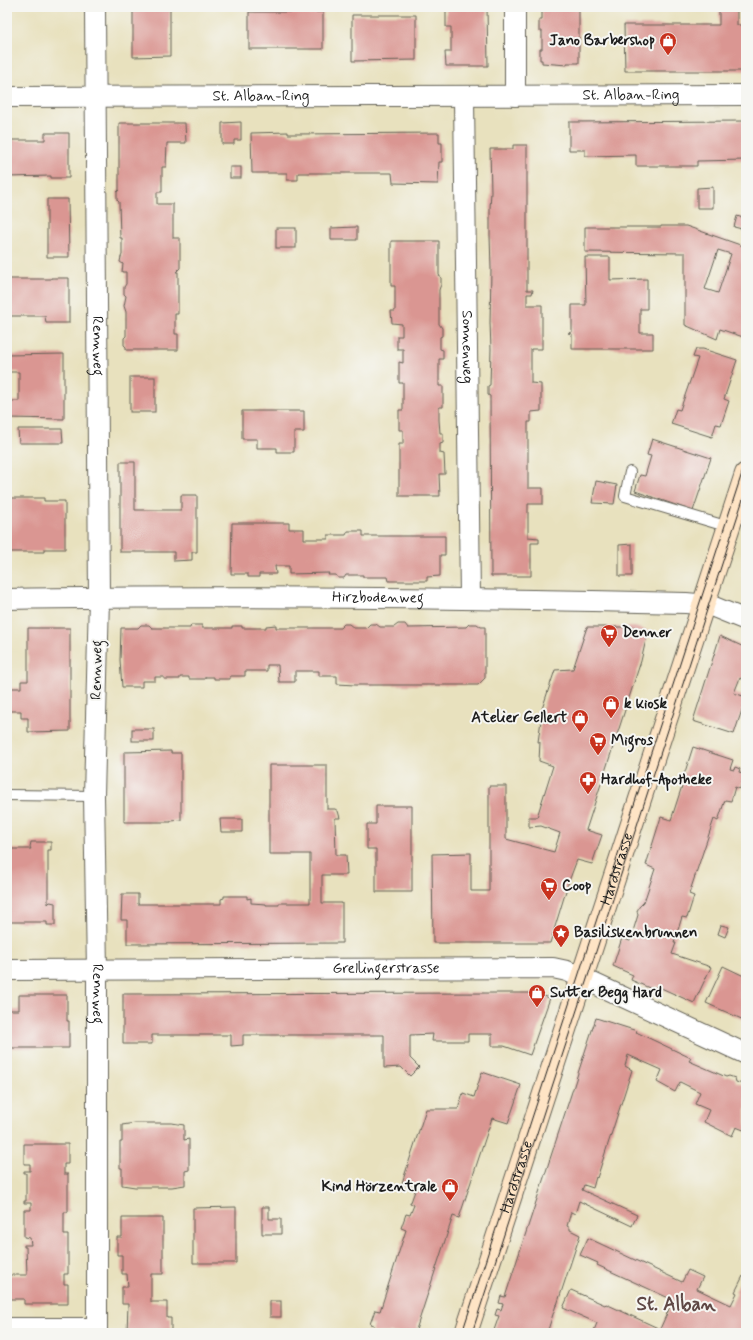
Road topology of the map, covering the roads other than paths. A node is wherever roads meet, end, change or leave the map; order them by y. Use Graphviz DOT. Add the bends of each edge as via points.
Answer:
graph roads {
  1 [pos="95,7"];
  2 [pos="515,7"];
  3 [pos="746,95"];
  4 [pos="464,96"];
  5 [pos="515,96"];
  6 [pos="7,97"];
  7 [pos="96,97"];
  8 [pos="630,472"];
  9 [pos="746,474"];
  10 [pos="729,527"];
  11 [pos="99,598"];
  12 [pos="470,598"];
  13 [pos="7,599"];
  14 [pos="704,604"];
  15 [pos="746,620"];
  16 [pos="7,795"];
  17 [pos="94,796"];
  18 [pos="7,970"];
  19 [pos="97,970"];
  20 [pos="582,978"];
  21 [pos="746,1054"];
  22 [pos="7,1328"];
  23 [pos="97,1331"];
  24 [pos="466,1333"];
  1 -- 7 [label="street, Rennweg"];
  2 -- 5 [label="street"];
  3 -- 5 [label="street, St. Alban-Ring"];
  4 -- 5 [label="street, St. Alban-Ring"];
  4 -- 7 [label="street, St. Alban-Ring"];
  4 -- 12 [label="street, Sonnenweg"];
  6 -- 7 [label="street, St. Alban-Ring"];
  7 -- 11 [label="street, Rennweg"];
  8 -- 10 [label="lane" via="625,496"];
  9 -- 10 [label="street, Hardstrasse"];
  10 -- 14 [label="street, Hardstrasse"];
  11 -- 12 [label="street, Hirzbodenweg"];
  11 -- 13 [label="street, Hirzbodenweg"];
  11 -- 17 [label="street, Rennweg"];
  12 -- 14 [label="street, Hirzbodenweg"];
  14 -- 15 [label="street, Hirzbodenweg"];
  14 -- 20 [label="street, Hardstrasse"];
  16 -- 17 [label="lane"];
  17 -- 19 [label="street, Rennweg"];
  18 -- 19 [label="street, Grellingerstrasse"];
  19 -- 20 [label="street, Grellingerstrasse" via="554,968"];
  19 -- 23 [label="street, Rennweg"];
  20 -- 21 [label="street, Grellingerstrasse"];
  20 -- 24 [label="street, Hardstrasse"];
  22 -- 23 [label="street"];
}
